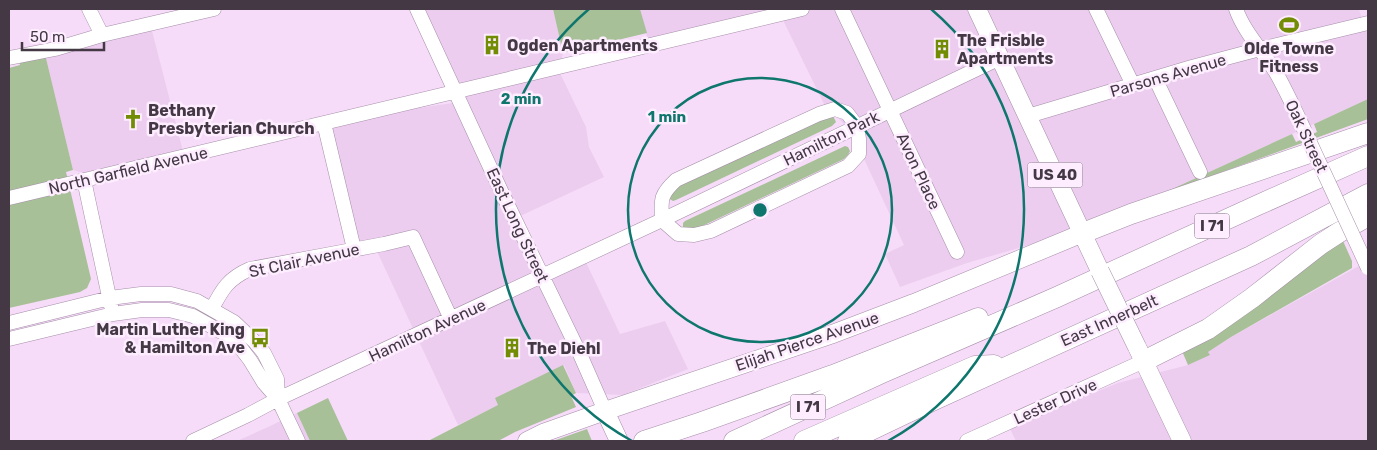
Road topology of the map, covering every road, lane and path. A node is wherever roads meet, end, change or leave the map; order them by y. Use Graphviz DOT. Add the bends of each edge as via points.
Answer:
graph roads {
  1 [pos="89,9"];
  2 [pos="214,9"];
  3 [pos="417,9"];
  4 [pos="802,9"];
  5 [pos="842,9"];
  6 [pos="976,9"];
  7 [pos="1096,9"];
  8 [pos="1236,9"];
  9 [pos="1368,24"];
  10 [pos="102,35"];
  11 [pos="1260,49"];
  12 [pos="9,58"];
  13 [pos="1000,58"];
  14 [pos="1155,78"];
  15 [pos="1132,84"];
  16 [pos="456,91"];
  17 [pos="890,109"];
  18 [pos="1028,116"];
  19 [pos="324,123"];
  20 [pos="857,126"];
  21 [pos="1368,133"];
  22 [pos="1368,156"];
  23 [pos="1200,172"];
  24 [pos="84,180"];
  25 [pos="1368,194"];
  26 [pos="9,198"];
  27 [pos="1368,216"];
  28 [pos="662,220"];
  29 [pos="1086,240"];
  30 [pos="354,249"];
  31 [pos="957,252"];
  32 [pos="1368,268"];
  33 [pos="542,276"];
  34 [pos="1057,297"];
  35 [pos="110,298"];
  36 [pos="212,309"];
  37 [pos="112,314"];
  38 [pos="451,318"];
  39 [pos="9,323"];
  40 [pos="9,339"];
  41 [pos="1140,354"];
  42 [pos="1013,364"];
  43 [pos="278,399"];
  44 [pos="605,411"];
  45 [pos="616,437"];
  46 [pos="193,441"];
  47 [pos="298,441"];
  48 [pos="527,441"];
  49 [pos="644,441"];
  50 [pos="734,441"];
  51 [pos="804,441"];
  52 [pos="848,441"];
  53 [pos="967,441"];
  54 [pos="1182,441"];
  1 -- 10 [label="street"];
  2 -- 10 [label="street"];
  3 -- 16 [label="street, East Long Street"];
  4 -- 16 [label="street, North Garfield Avenue"];
  5 -- 17 [label="street, Avon Place"];
  6 -- 13 [label="main road, US 40"];
  7 -- 15 [label="street"];
  8 -- 11 [label="street, Oak Street"];
  9 -- 11 [label="street, Parsons Avenue"];
  10 -- 12 [label="street"];
  11 -- 14 [label="street, Parsons Avenue"];
  11 -- 32 [label="street, Oak Street, bridge" via="1282,84"];
  13 -- 17 [label="street, Hamilton Park"];
  13 -- 18 [label="main road, US 40"];
  14 -- 15 [label="street, Parsons Avenue"];
  14 -- 23 [label="street"];
  15 -- 18 [label="street, Parsons Avenue"];
  16 -- 19 [label="street, North Garfield Avenue"];
  16 -- 33 [label="street, East Long Street"];
  17 -- 20 [label="street, Hamilton Park"];
  17 -- 31 [label="street, Avon Place"];
  18 -- 29 [label="main road, US 40"];
  19 -- 24 [label="street, North Garfield Avenue"];
  19 -- 30 [label="street"];
  20 -- 28 [label="street, Hamilton Park"];
  20 -- 28 [label="street" via="847,113 835,110 820,114 676,180 665,190 661,202"];
  20 -- 28 [label="street" via="859,154 848,166 711,231 678,234"];
  21 -- 29 [label="highway" via="1131,214"];
  22 -- 34 [label="highway, I 71"];
  24 -- 26 [label="street, North Garfield Avenue"];
  24 -- 35 [label="street"];
  25 -- 42 [label="highway, East Innerbelt" via="1251,256"];
  27 -- 41 [label="highway" via="1321,244 1208,329"];
  28 -- 33 [label="street, Hamilton Avenue"];
  29 -- 41 [label="main road, US 40, bridge"];
  29 -- 44 [label="main road, Elijah Pierce Avenue" via="830,335"];
  30 -- 36 [label="street, St Clair Avenue" via="238,274 226,285"];
  30 -- 38 [label="street, St Clair Avenue" via="413,236"];
  33 -- 38 [label="street, Hamilton Avenue"];
  33 -- 44 [label="street, East Long Street"];
  34 -- 49 [label="highway" via="1013,306 966,322 833,375"];
  34 -- 50 [label="highway, I 71"];
  35 -- 36 [label="street" via="171,294"];
  35 -- 37 [label="street"];
  35 -- 39 [label="street"];
  36 -- 43 [label="street" via="234,322 264,353 277,379"];
  37 -- 40 [label="street"];
  37 -- 43 [label="street" via="169,310 193,316 225,334 240,347"];
  38 -- 43 [label="street, Hamilton Avenue"];
  41 -- 53 [label="street, Lester Drive"];
  41 -- 54 [label="main road, US 40"];
  42 -- 51 [label="highway" via="975,366"];
  42 -- 52 [label="highway, East Innerbelt"];
  43 -- 46 [label="street, Hamilton Avenue"];
  43 -- 47 [label="street"];
  44 -- 45 [label="main road, East Long Street"];
  44 -- 48 [label="main road, Elijah Pierce Avenue"];
}
